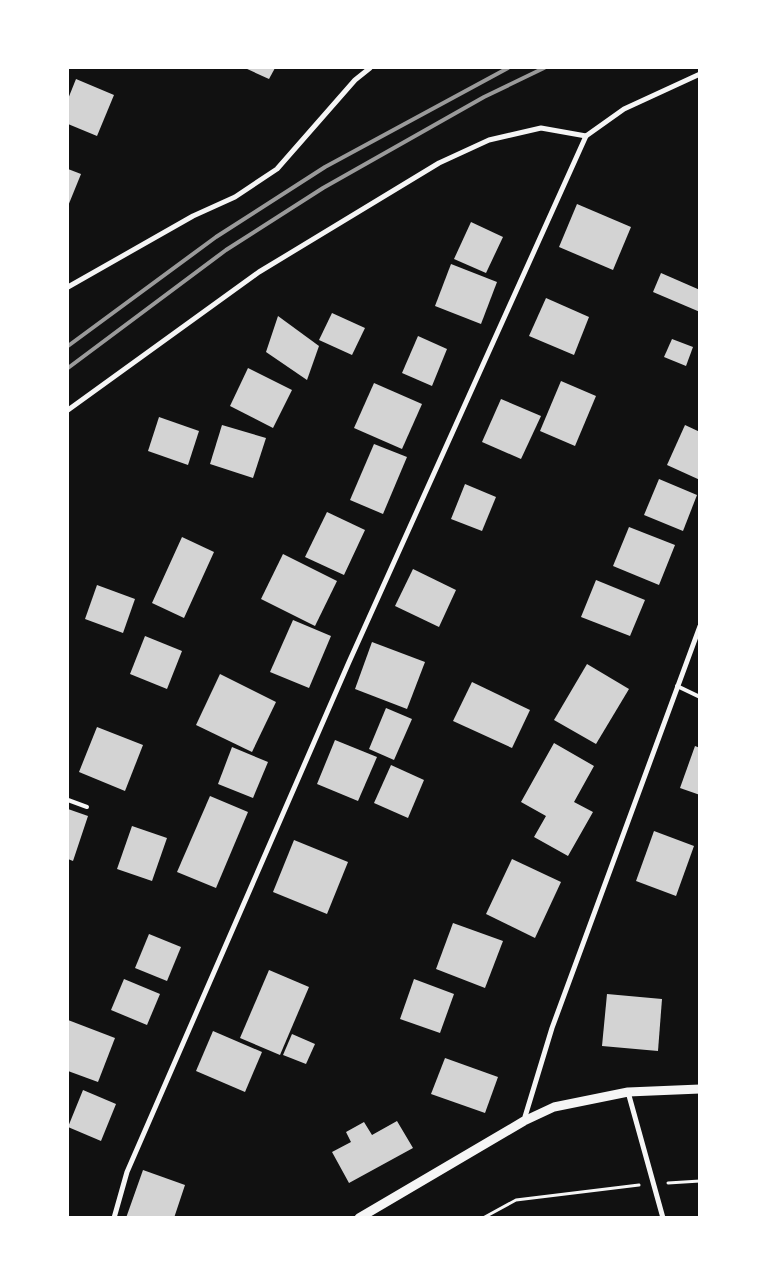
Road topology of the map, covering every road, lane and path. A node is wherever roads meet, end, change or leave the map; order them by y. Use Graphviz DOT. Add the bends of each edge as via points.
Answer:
graph roads {
  1 [pos="370,68"];
  2 [pos="700,74"];
  3 [pos="586,136"];
  4 [pos="68,287"];
  5 [pos="68,410"];
  6 [pos="700,626"];
  7 [pos="677,686"];
  8 [pos="700,698"];
  9 [pos="68,800"];
  10 [pos="87,807"];
  11 [pos="700,1089"];
  12 [pos="628,1092"];
  13 [pos="524,1121"];
  14 [pos="700,1181"];
  15 [pos="655,1184"];
  16 [pos="114,1218"];
  17 [pos="359,1218"];
  18 [pos="483,1218"];
  19 [pos="663,1218"];
  1 -- 4 [label="street" via="355,80 277,169 235,197 193,216"];
  2 -- 3 [label="street" via="624,108"];
  3 -- 5 [label="street" via="541,128 489,140 439,163 259,272"];
  3 -- 16 [label="street" via="325,716 127,1172"];
  6 -- 7 [label="street"];
  7 -- 8 [label="lane"];
  7 -- 13 [label="street" via="552,1028"];
  9 -- 10 [label="lane"];
  11 -- 12 [label="street"];
  12 -- 13 [label="street" via="554,1107"];
  12 -- 15 [label="street"];
  13 -- 17 [label="street"];
  14 -- 15 [label="path"];
  15 -- 18 [label="path" via="516,1200"];
  15 -- 19 [label="street"];
}
